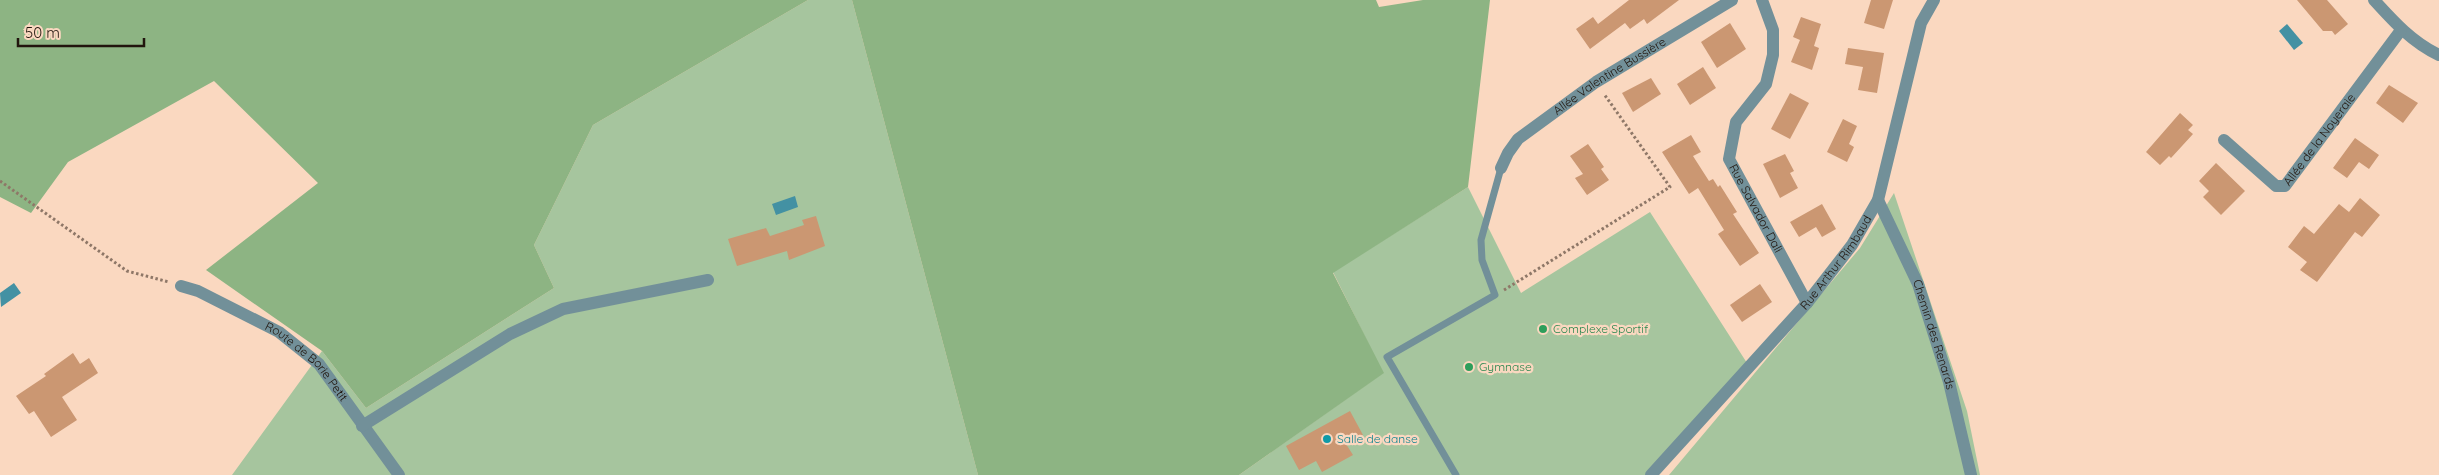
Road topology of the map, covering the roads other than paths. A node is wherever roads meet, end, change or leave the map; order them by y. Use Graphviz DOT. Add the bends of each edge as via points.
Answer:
graph roads {
  1 [pos="1732,0"];
  2 [pos="1762,0"];
  3 [pos="1934,0"];
  4 [pos="2374,0"];
  5 [pos="2401,30"];
  6 [pos="2439,55"];
  7 [pos="2224,140"];
  8 [pos="1501,168"];
  9 [pos="1878,200"];
  10 [pos="708,280"];
  11 [pos="182,286"];
  12 [pos="1807,302"];
  13 [pos="362,426"];
  14 [pos="399,475"];
  15 [pos="1456,475"];
  16 [pos="1651,475"];
  17 [pos="1971,475"];
  1 -- 8 [label="street, Allée Valentine Bussière" via="1596,82 1518,139"];
  2 -- 12 [label="street, Rue Salvador Dali" via="1773,30 1773,55 1766,84 1736,122 1729,159"];
  3 -- 9 [label="street, Rue Arthur Rimbaud" via="1921,23"];
  4 -- 5 [label="street"];
  5 -- 6 [label="street"];
  5 -- 7 [label="street, Allée de la Noyeraie" via="2285,186 2276,186"];
  8 -- 15 [label="lane" via="1481,240 1482,260 1495,295 1387,357"];
  9 -- 12 [label="street, Rue Arthur Rimbaud" via="1852,245"];
  9 -- 17 [label="street, Chemin des Renards" via="1918,284 1949,382"];
  10 -- 13 [label="street" via="563,309 510,334"];
  11 -- 13 [label="street, Route de Borie Petit" via="279,332 319,364"];
  12 -- 16 [label="street, Rue Arthur Rimbaud"];
  13 -- 14 [label="street, Route de Borie Petit"];
}
